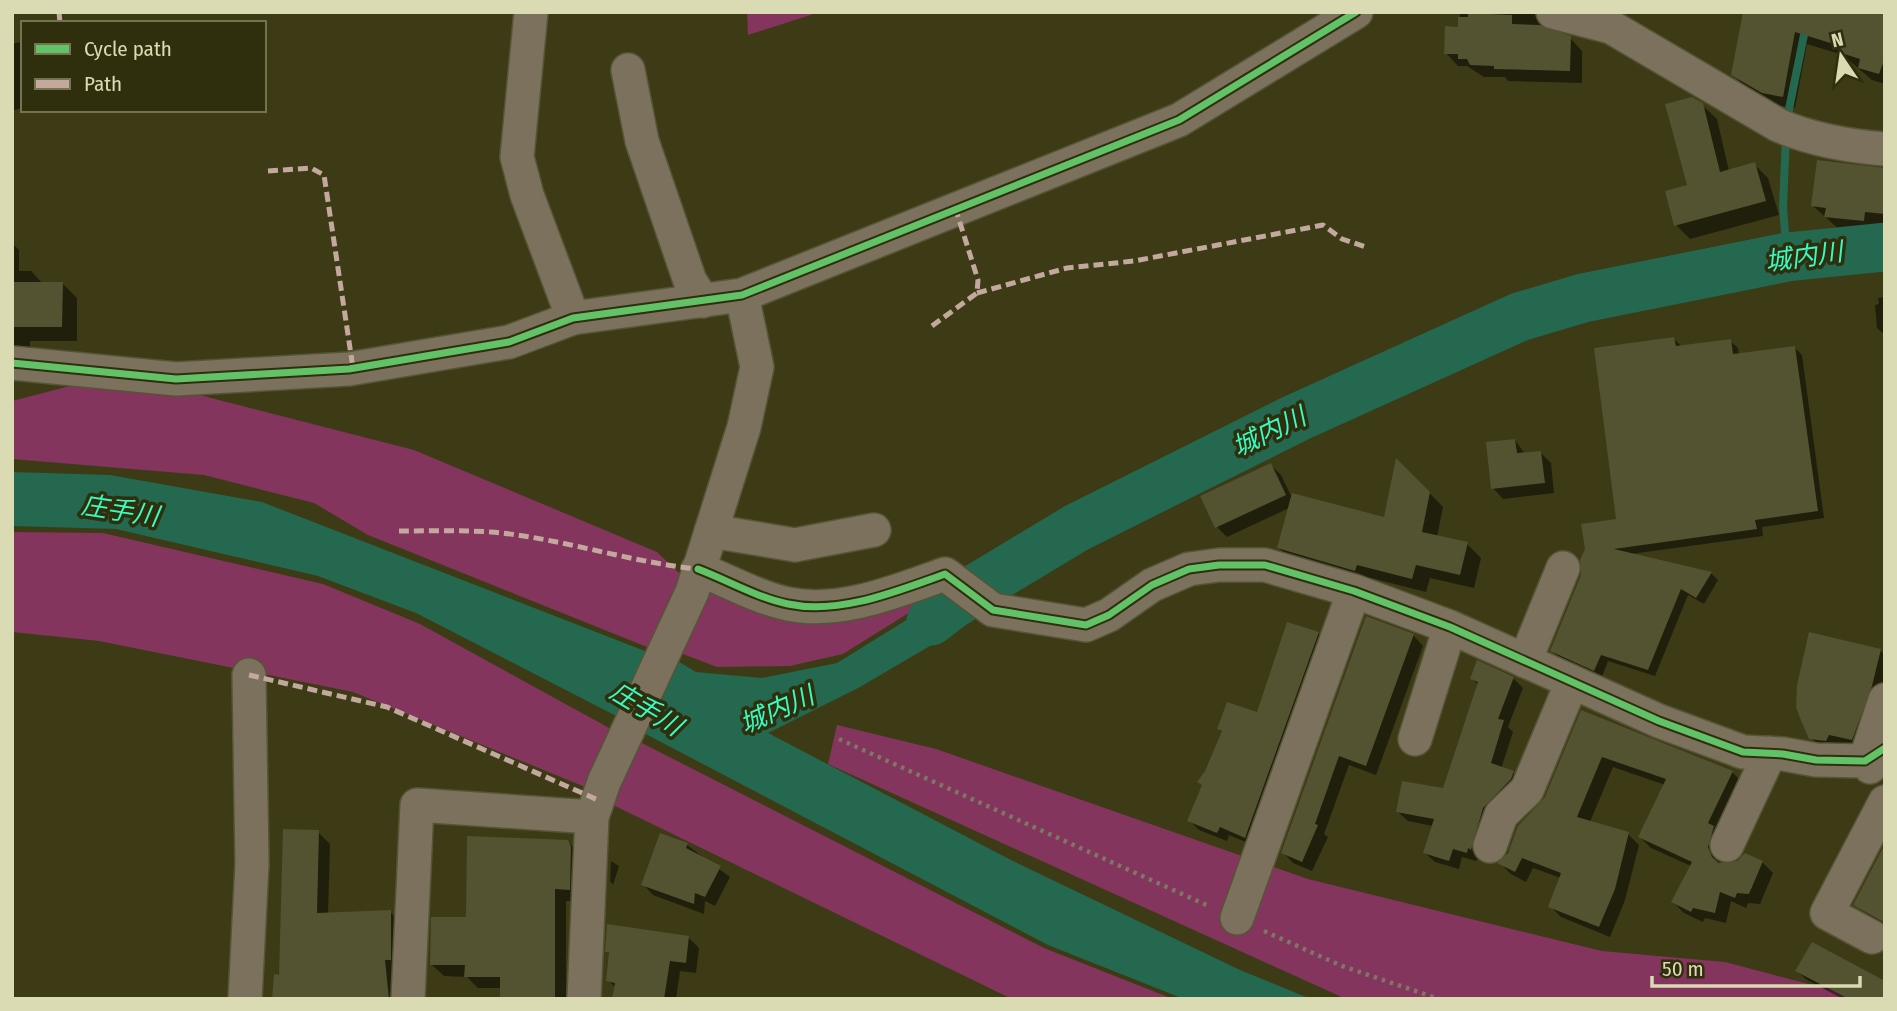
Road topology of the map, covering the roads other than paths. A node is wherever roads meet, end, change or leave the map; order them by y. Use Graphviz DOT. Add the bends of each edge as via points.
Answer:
graph roads {
  1 [pos="531,12"];
  2 [pos="1356,12"];
  3 [pos="1553,12"];
  4 [pos="628,70"];
  5 [pos="1885,149"];
  6 [pos="742,295"];
  7 [pos="703,301"];
  8 [pos="573,318"];
  9 [pos="12,363"];
  10 [pos="874,530"];
  11 [pos="711,531"];
  12 [pos="1563,568"];
  13 [pos="695,580"];
  14 [pos="1354,591"];
  15 [pos="1450,627"];
  16 [pos="1525,661"];
  17 [pos="249,675"];
  18 [pos="1572,682"];
  19 [pos="1885,700"];
  20 [pos="1415,739"];
  21 [pos="1770,753"];
  22 [pos="1878,765"];
  23 [pos="1885,802"];
  24 [pos="592,817"];
  25 [pos="1727,845"];
  26 [pos="1490,846"];
  27 [pos="1237,918"];
  28 [pos="1871,937"];
  29 [pos="246,999"];
  30 [pos="408,999"];
  31 [pos="584,999"];
  1 -- 8 [label="street" via="517,157"];
  2 -- 6 [label="street" via="1179,120"];
  3 -- 5 [label="street" via="1611,27 1788,130 1851,146"];
  4 -- 7 [label="street" via="642,141 690,281"];
  6 -- 7 [label="street"];
  6 -- 11 [label="street" via="757,367 744,427"];
  7 -- 8 [label="street"];
  8 -- 9 [label="street" via="509,342 349,369 176,379"];
  10 -- 11 [label="street" via="794,545"];
  11 -- 13 [label="street"];
  12 -- 16 [label="street"];
  13 -- 14 [label="street" via="788,604 829,607 945,574 993,610 1086,625 1152,585 1189,569 1219,565 1265,565"];
  13 -- 24 [label="street"];
  14 -- 15 [label="street"];
  14 -- 27 [label="street"];
  15 -- 16 [label="street"];
  15 -- 20 [label="street"];
  16 -- 18 [label="street"];
  17 -- 29 [label="street" via="252,864"];
  18 -- 21 [label="street" via="1743,752"];
  18 -- 26 [label="street" via="1527,790 1501,815"];
  19 -- 22 [label="street"];
  21 -- 22 [label="street"];
  21 -- 25 [label="street"];
  23 -- 28 [label="street" via="1827,913"];
  24 -- 30 [label="street" via="417,804"];
  24 -- 31 [label="street"];
}
